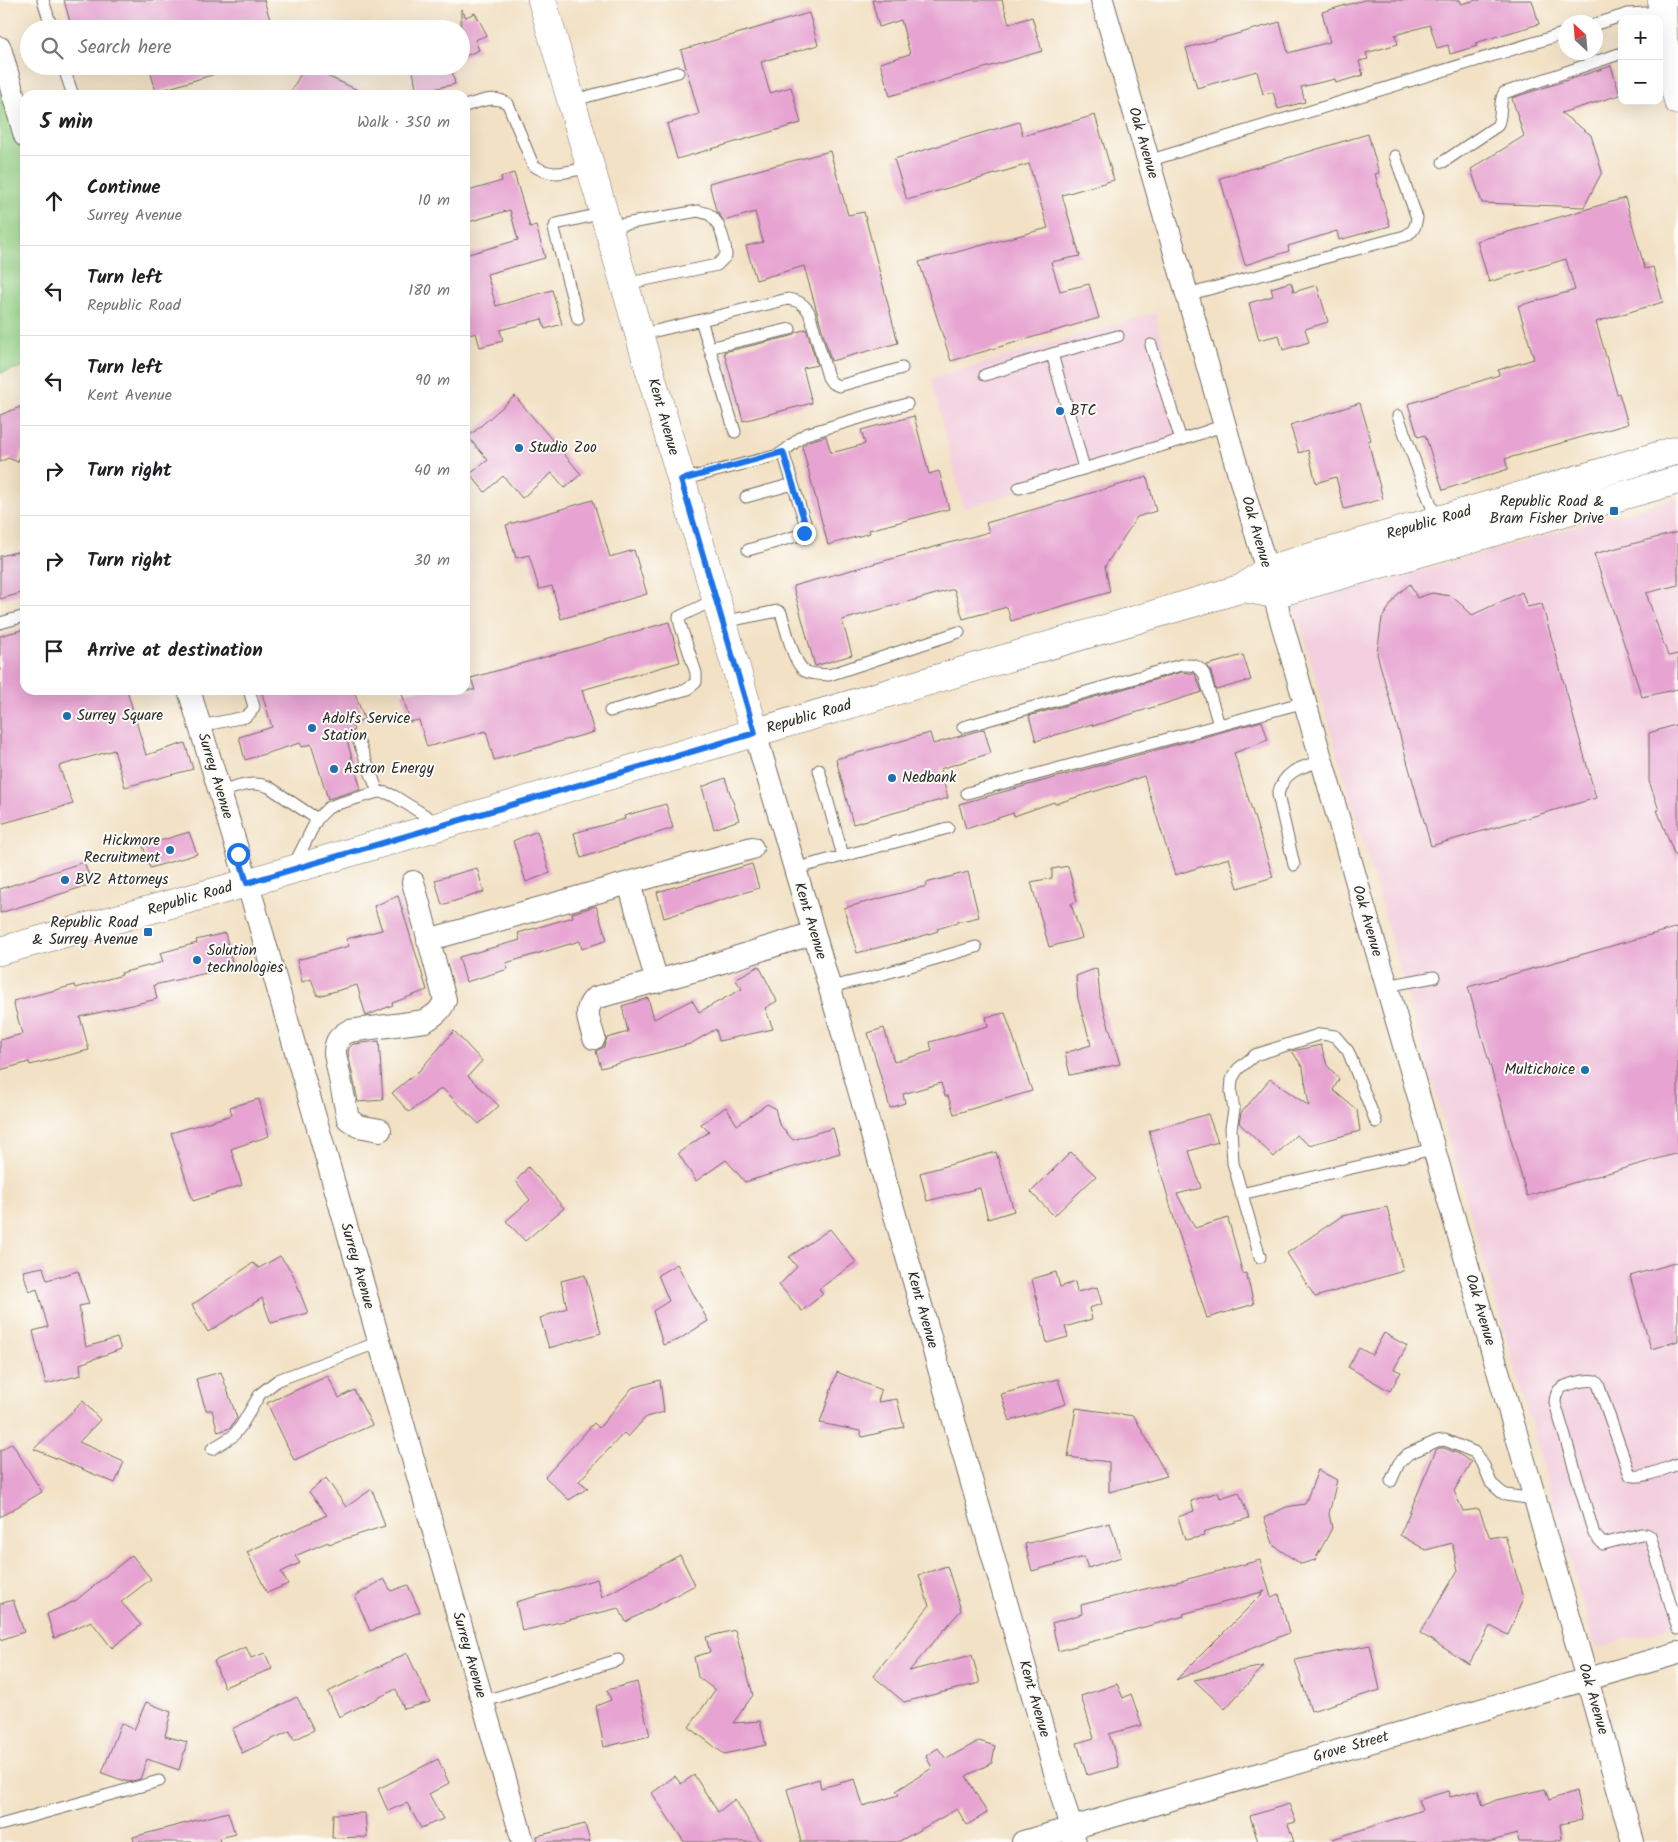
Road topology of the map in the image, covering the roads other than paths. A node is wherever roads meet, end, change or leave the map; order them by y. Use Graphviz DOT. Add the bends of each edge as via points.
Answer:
graph roads {
  1 [pos="42,0"];
  2 [pos="542,0"];
  3 [pos="1102,0"];
  4 [pos="1618,17"];
  5 [pos="49,20"];
  6 [pos="1603,22"];
  7 [pos="1663,28"];
  8 [pos="1558,35"];
  9 [pos="0,48"];
  10 [pos="1618,54"];
  11 [pos="678,72"];
  12 [pos="67,75"];
  13 [pos="71,90"];
  14 [pos="571,101"];
  15 [pos="1678,101"];
  16 [pos="470,105"];
  17 [pos="20,118"];
  18 [pos="1396,156"];
  19 [pos="1148,161"];
  20 [pos="1443,162"];
  21 [pos="590,167"];
  22 [pos="606,220"];
  23 [pos="624,284"];
  24 [pos="1187,295"];
  25 [pos="578,319"];
  26 [pos="701,320"];
  27 [pos="790,329"];
  28 [pos="639,335"];
  29 [pos="1118,336"];
  30 [pos="1151,345"];
  31 [pos="709,348"];
  32 [pos="1052,354"];
  33 [pos="902,368"];
  34 [pos="985,375"];
  35 [pos="907,404"];
  36 [pos="1398,416"];
  37 [pos="1225,425"];
  38 [pos="735,432"];
  39 [pos="1181,440"];
  40 [pos="1678,450"];
  41 [pos="783,452"];
  42 [pos="1084,468"];
  43 [pos="681,480"];
  44 [pos="1678,480"];
  45 [pos="794,484"];
  46 [pos="1018,488"];
  47 [pos="746,498"];
  48 [pos="1436,522"];
  49 [pos="748,550"];
  50 [pos="1271,582"];
  51 [pos="719,611"];
  52 [pos="20,617"];
  53 [pos="0,623"];
  54 [pos="959,632"];
  55 [pos="191,695"];
  56 [pos="250,695"];
  57 [pos="1305,702"];
  58 [pos="610,711"];
  59 [pos="1219,725"];
  60 [pos="200,726"];
  61 [pos="962,727"];
  62 [pos="755,733"];
  63 [pos="358,740"];
  64 [pos="1322,761"];
  65 [pos="819,770"];
  66 [pos="220,792"];
  67 [pos="378,792"];
  68 [pos="967,793"];
  69 [pos="317,819"];
  70 [pos="440,825"];
  71 [pos="948,828"];
  72 [pos="752,848"];
  73 [pos="843,856"];
  74 [pos="1294,865"];
  75 [pos="794,869"];
  76 [pos="292,870"];
  77 [pos="413,882"];
  78 [pos="247,883"];
  79 [pos="629,883"];
  80 [pos="814,933"];
  81 [pos="428,940"];
  82 [pos="976,947"];
  83 [pos="0,951"];
  84 [pos="1434,977"];
  85 [pos="657,982"];
  86 [pos="1386,986"];
  87 [pos="830,987"];
  88 [pos="594,1038"];
  89 [pos="1376,1122"];
  90 [pos="380,1130"];
  91 [pos="1433,1149"];
  92 [pos="1241,1194"];
  93 [pos="1260,1257"];
  94 [pos="379,1342"];
  95 [pos="212,1449"];
  96 [pos="1678,1464"];
  97 [pos="1391,1481"];
  98 [pos="1535,1499"];
  99 [pos="1678,1630"];
  100 [pos="1678,1653"];
  101 [pos="618,1660"];
  102 [pos="1588,1679"];
  103 [pos="482,1702"];
  104 [pos="159,1781"];
  105 [pos="0,1825"];
  106 [pos="1073,1835"];
  107 [pos="523,1842"];
  108 [pos="1023,1842"];
  109 [pos="1633,1842"];
  1 -- 5 [label="lane"];
  2 -- 14 [label="main road, Kent Avenue"];
  3 -- 19 [label="street, Oak Avenue"];
  4 -- 6 [label="lane"];
  7 -- 15 [label="main road"];
  8 -- 19 [label="lane"];
  9 -- 17 [label="street"];
  10 -- 20 [label="lane" via="1507,92 1502,97 1497,126"];
  11 -- 14 [label="lane"];
  12 -- 13 [label="lane"];
  14 -- 21 [label="main road, Kent Avenue"];
  16 -- 21 [label="lane" via="494,98 508,104 533,165 542,171 553,174"];
  18 -- 24 [label="lane" via="1417,218 1412,232"];
  19 -- 24 [label="street, Oak Avenue"];
  21 -- 22 [label="main road, Kent Avenue"];
  22 -- 23 [label="main road, Kent Avenue"];
  22 -- 23 [label="lane" via="698,211 709,214 716,221 726,249 726,256 717,265"];
  22 -- 25 [label="lane" via="556,224 554,230"];
  23 -- 28 [label="main road, Kent Avenue"];
  24 -- 37 [label="street, Oak Avenue"];
  26 -- 28 [label="lane"];
  26 -- 31 [label="lane"];
  26 -- 33 [label="lane" via="788,299 799,301 809,312 832,383 839,386"];
  27 -- 31 [label="lane"];
  28 -- 43 [label="main road, Kent Avenue"];
  29 -- 32 [label="lane"];
  30 -- 39 [label="lane"];
  31 -- 38 [label="lane"];
  32 -- 34 [label="lane"];
  32 -- 42 [label="lane"];
  35 -- 41 [label="lane" via="806,434"];
  36 -- 48 [label="lane"];
  37 -- 39 [label="lane"];
  37 -- 50 [label="street, Oak Avenue"];
  39 -- 42 [label="lane"];
  40 -- 48 [label="main road, Republic Road"];
  41 -- 43 [label="lane"];
  41 -- 45 [label="lane"];
  42 -- 46 [label="lane"];
  43 -- 51 [label="main road, Kent Avenue"];
  44 -- 50 [label="main road, Republic Road"];
  45 -- 47 [label="lane"];
  45 -- 49 [label="lane" via="807,529 800,535"];
  48 -- 50 [label="main road, Republic Road"];
  50 -- 57 [label="street, Oak Avenue"];
  50 -- 62 [label="main road, Republic Road"];
  51 -- 54 [label="lane" via="778,611 799,666 806,672 818,674 829,674"];
  51 -- 58 [label="lane" via="679,617 696,682 688,689"];
  51 -- 62 [label="main road, Kent Avenue"];
  52 -- 53 [label="lane"];
  55 -- 60 [label="street, Surrey Avenue"];
  56 -- 60 [label="lane" via="254,707 246,717"];
  57 -- 59 [label="lane"];
  57 -- 64 [label="street, Oak Avenue"];
  59 -- 61 [label="lane" via="1204,674 1193,664"];
  59 -- 68 [label="lane"];
  60 -- 66 [label="street, Surrey Avenue"];
  62 -- 70 [label="main road, Republic Road"];
  62 -- 75 [label="street, Kent Avenue"];
  63 -- 67 [label="lane"];
  64 -- 74 [label="lane" via="1298,768 1280,784 1278,795"];
  64 -- 86 [label="street, Oak Avenue"];
  65 -- 73 [label="lane"];
  66 -- 69 [label="lane" via="252,783 262,784"];
  66 -- 78 [label="street, Surrey Avenue"];
  67 -- 69 [label="lane" via="337,804"];
  67 -- 70 [label="lane" via="394,796"];
  69 -- 76 [label="lane"];
  70 -- 76 [label="main road, Republic Road"];
  71 -- 73 [label="lane"];
  72 -- 79 [label="street"];
  73 -- 75 [label="lane"];
  75 -- 80 [label="street, Kent Avenue"];
  76 -- 78 [label="main road, Republic Road"];
  77 -- 81 [label="street"];
  78 -- 83 [label="main road, Republic Road"];
  78 -- 94 [label="street, Surrey Avenue"];
  79 -- 81 [label="street"];
  79 -- 85 [label="street"];
  80 -- 85 [label="street"];
  80 -- 87 [label="street, Kent Avenue"];
  81 -- 90 [label="street" via="445,1000 436,1015 425,1021 349,1031 335,1044 348,1119 358,1126"];
  82 -- 87 [label="lane"];
  84 -- 86 [label="lane"];
  85 -- 88 [label="street" via="595,998 587,1010"];
  86 -- 91 [label="street, Oak Avenue"];
  87 -- 106 [label="street, Kent Avenue"];
  89 -- 92 [label="lane" via="1348,1051 1335,1036 1320,1034 1255,1055 1238,1069 1232,1079 1233,1163"];
  91 -- 92 [label="lane"];
  91 -- 98 [label="street, Oak Avenue"];
  92 -- 93 [label="lane"];
  94 -- 95 [label="lane" via="278,1380 260,1394 233,1436"];
  94 -- 103 [label="street, Surrey Avenue"];
  96 -- 99 [label="lane" via="1641,1476 1630,1475 1595,1380 1559,1390 1555,1403 1594,1534 1602,1544 1641,1534 1650,1536"];
  97 -- 98 [label="lane" via="1408,1454 1432,1442 1445,1440 1474,1452 1491,1483 1501,1492"];
  98 -- 102 [label="street, Oak Avenue"];
  100 -- 102 [label="street, Grove Street"];
  101 -- 103 [label="lane"];
  102 -- 106 [label="street, Grove Street"];
  102 -- 109 [label="street, Oak Avenue"];
  103 -- 107 [label="street, Surrey Avenue"];
  104 -- 105 [label="lane"];
  106 -- 108 [label="street, Grove Street"];
}
